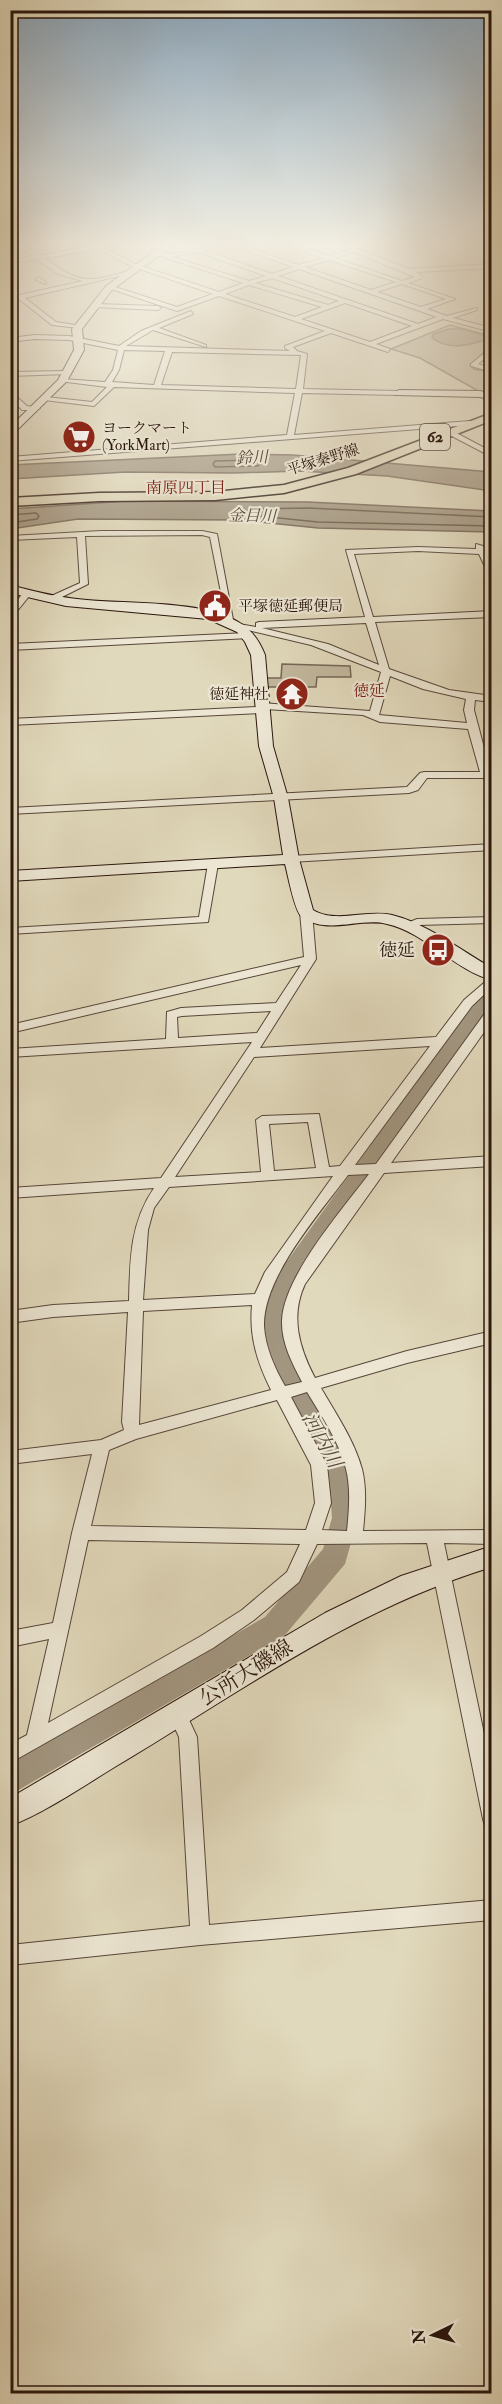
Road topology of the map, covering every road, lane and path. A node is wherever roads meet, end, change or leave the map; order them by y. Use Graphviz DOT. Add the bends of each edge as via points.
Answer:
graph roads {
  1 [pos="75,357"];
  2 [pos="118,357"];
  3 [pos="167,357"];
  4 [pos="304,357"];
  5 [pos="482,357"];
  6 [pos="492,370"];
  7 [pos="10,374"];
  8 [pos="64,377"];
  9 [pos="111,383"];
  10 [pos="157,387"];
  11 [pos="299,391"];
  12 [pos="10,393"];
  13 [pos="399,393"];
  14 [pos="492,397"];
  15 [pos="46,399"];
  16 [pos="30,408"];
  17 [pos="10,410"];
  18 [pos="492,416"];
  19 [pos="470,423"];
  20 [pos="448,431"];
  21 [pos="10,434"];
  22 [pos="290,438"];
  23 [pos="492,455"];
  24 [pos="10,459"];
  25 [pos="10,502"];
  26 [pos="81,534"];
  27 [pos="10,538"];
  28 [pos="484,552"];
  29 [pos="492,573"];
  30 [pos="10,589"];
  31 [pos="10,597"];
  32 [pos="25,597"];
  33 [pos="52,599"];
  34 [pos="492,614"];
  35 [pos="10,617"];
  36 [pos="370,620"];
  37 [pos="239,629"];
  38 [pos="10,647"];
  39 [pos="386,673"];
  40 [pos="471,698"];
  41 [pos="492,699"];
  42 [pos="261,708"];
  43 [pos="374,715"];
  44 [pos="10,722"];
  45 [pos="472,726"];
  46 [pos="489,775"];
  47 [pos="280,798"];
  48 [pos="10,811"];
  49 [pos="492,847"];
  50 [pos="291,859"];
  51 [pos="213,864"];
  52 [pos="10,876"];
  53 [pos="306,912"];
  54 [pos="492,920"];
  55 [pos="406,926"];
  56 [pos="10,931"];
  57 [pos="310,959"];
  58 [pos="492,977"];
  59 [pos="279,1007"];
  60 [pos="492,1012"];
  61 [pos="10,1029"];
  62 [pos="260,1037"];
  63 [pos="439,1041"];
  64 [pos="172,1043"];
  65 [pos="10,1053"];
  66 [pos="249,1053"];
  67 [pos="492,1161"];
  68 [pos="380,1168"];
  69 [pos="345,1170"];
  70 [pos="323,1172"];
  71 [pos="268,1175"];
  72 [pos="164,1183"];
  73 [pos="10,1193"];
  74 [pos="260,1299"];
  75 [pos="136,1306"];
  76 [pos="10,1317"];
  77 [pos="491,1338"];
  78 [pos="312,1385"];
  79 [pos="281,1394"];
  80 [pos="133,1433"];
  81 [pos="102,1446"];
  82 [pos="10,1458"];
  83 [pos="80,1533"];
  84 [pos="434,1536"];
  85 [pos="312,1537"];
  86 [pos="491,1537"];
  87 [pos="355,1538"];
  88 [pos="492,1557"];
  89 [pos="441,1570"];
  90 [pos="61,1629"];
  91 [pos="10,1639"];
  92 [pos="178,1715"];
  93 [pos="35,1739"];
  94 [pos="10,1754"];
  95 [pos="10,1813"];
  96 [pos="492,1819"];
  97 [pos="492,1910"];
  98 [pos="200,1935"];
  99 [pos="10,1955"];
  1 -- 8 [label="street"];
  2 -- 9 [label="street"];
  3 -- 10 [label="street"];
  4 -- 11 [label="street"];
  5 -- 6 [label="street" via="473,365"];
  7 -- 8 [label="street"];
  8 -- 9 [label="street"];
  8 -- 15 [label="street"];
  9 -- 10 [label="street"];
  9 -- 15 [label="street" via="94,404"];
  10 -- 11 [label="street"];
  11 -- 13 [label="street"];
  11 -- 22 [label="street"];
  12 -- 16 [label="street"];
  13 -- 14 [label="street"];
  15 -- 16 [label="street"];
  16 -- 17 [label="street"];
  16 -- 21 [label="street"];
  18 -- 19 [label="main road, 平塚秦野線 / 62"];
  19 -- 20 [label="main road, 平塚秦野線 / 62"];
  19 -- 22 [label="street"];
  20 -- 23 [label="street"];
  20 -- 25 [label="main road, 平塚秦野線 / 62" via="320,481 284,489 234,495"];
  22 -- 24 [label="street"];
  26 -- 27 [label="street"];
  26 -- 33 [label="street" via="84,584"];
  26 -- 37 [label="street" via="214,536"];
  28 -- 29 [label="street"];
  28 -- 36 [label="street" via="349,552"];
  30 -- 32 [label="street"];
  31 -- 32 [label="street"];
  32 -- 33 [label="street"];
  32 -- 35 [label="street"];
  33 -- 37 [label="street" via="179,611"];
  34 -- 36 [label="street"];
  36 -- 37 [label="street"];
  36 -- 39 [label="street"];
  37 -- 38 [label="street"];
  37 -- 39 [label="street" via="325,646"];
  37 -- 42 [label="street" via="253,643 258,656"];
  39 -- 40 [label="street" via="421,687"];
  39 -- 43 [label="street"];
  40 -- 41 [label="street"];
  40 -- 45 [label="street"];
  42 -- 43 [label="street"];
  42 -- 44 [label="street"];
  42 -- 47 [label="street"];
  43 -- 45 [label="street" via="380,719"];
  45 -- 46 [label="street"];
  46 -- 47 [label="street" via="431,774 424,775 409,790"];
  47 -- 48 [label="street"];
  47 -- 50 [label="street"];
  49 -- 50 [label="street"];
  50 -- 51 [label="street"];
  50 -- 53 [label="street"];
  51 -- 52 [label="street"];
  51 -- 56 [label="street" via="204,920"];
  53 -- 55 [label="street" via="325,920 379,918"];
  53 -- 57 [label="street"];
  54 -- 55 [label="street" via="417,922"];
  55 -- 58 [label="street"];
  57 -- 59 [label="street"];
  57 -- 61 [label="street"];
  58 -- 63 [label="street"];
  59 -- 62 [label="street"];
  59 -- 64 [label="street" via="171,1015"];
  60 -- 68 [label="street"];
  62 -- 64 [label="street"];
  62 -- 66 [label="street"];
  63 -- 66 [label="street"];
  63 -- 69 [label="street"];
  64 -- 65 [label="street"];
  66 -- 72 [label="street"];
  67 -- 68 [label="street"];
  68 -- 69 [label="street"];
  68 -- 78 [label="street" via="302,1277 292,1298 289,1316 293,1345"];
  69 -- 70 [label="street"];
  69 -- 74 [label="street" via="282,1257"];
  70 -- 71 [label="street"];
  70 -- 71 [label="street" via="314,1117 262,1120"];
  71 -- 72 [label="street"];
  72 -- 73 [label="street"];
  72 -- 75 [label="street" via="142,1222"];
  74 -- 75 [label="street"];
  74 -- 79 [label="street" via="257,1327 267,1367"];
  75 -- 76 [label="street"];
  75 -- 80 [label="street" via="130,1422"];
  77 -- 78 [label="street"];
  78 -- 79 [label="street"];
  78 -- 87 [label="street" via="345,1444 354,1470"];
  79 -- 80 [label="street"];
  79 -- 85 [label="street" via="319,1466 323,1503"];
  80 -- 81 [label="street"];
  81 -- 82 [label="street"];
  81 -- 83 [label="street"];
  83 -- 85 [label="street"];
  83 -- 90 [label="street"];
  84 -- 86 [label="street"];
  84 -- 87 [label="street"];
  84 -- 89 [label="street"];
  85 -- 87 [label="street"];
  85 -- 93 [label="street" via="293,1577 248,1616"];
  88 -- 89 [label="street, 公所大磯線"];
  89 -- 92 [label="street, 公所大磯線" via="329,1622"];
  89 -- 96 [label="street"];
  90 -- 91 [label="street"];
  90 -- 93 [label="street"];
  92 -- 95 [label="street, 公所大磯線"];
  92 -- 98 [label="street" via="188,1737"];
  93 -- 94 [label="street"];
  97 -- 98 [label="street"];
  98 -- 99 [label="street"];
}
